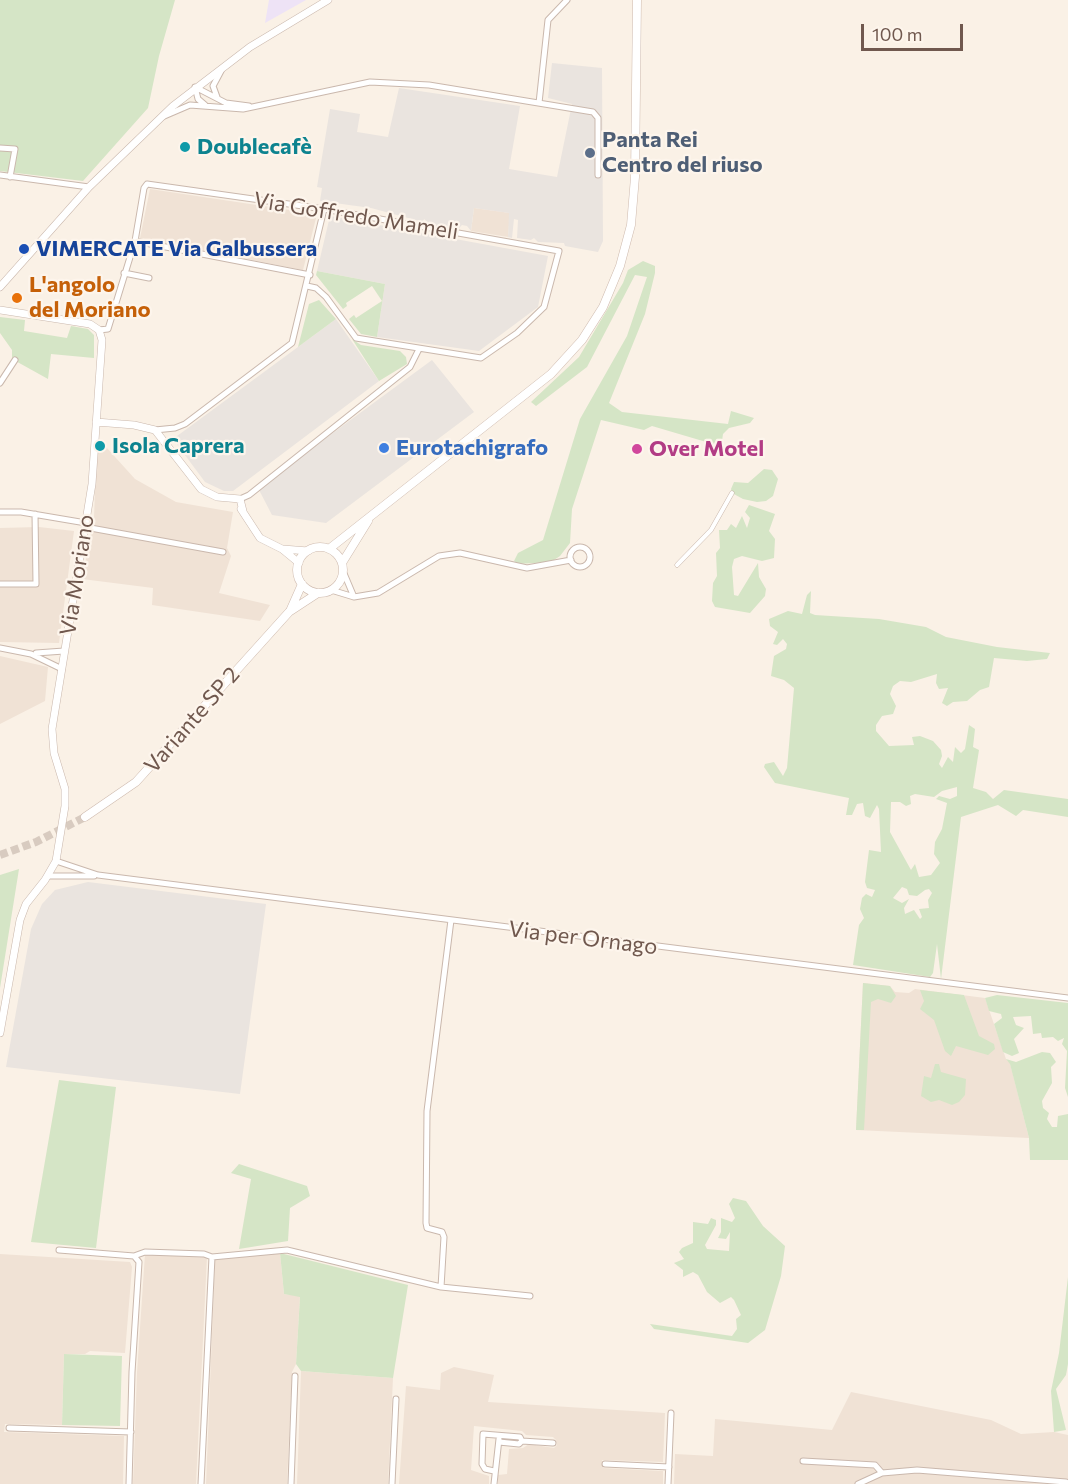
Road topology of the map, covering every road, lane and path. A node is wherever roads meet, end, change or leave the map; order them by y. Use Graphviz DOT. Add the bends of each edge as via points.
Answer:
graph roads {
  1 [pos="328,0"];
  2 [pos="567,0"];
  3 [pos="637,0"];
  4 [pos="226,63"];
  5 [pos="195,87"];
  6 [pos="220,101"];
  7 [pos="539,103"];
  8 [pos="260,105"];
  9 [pos="214,108"];
  10 [pos="158,119"];
  11 [pos="0,148"];
  12 [pos="0,175"];
  13 [pos="598,175"];
  14 [pos="10,177"];
  15 [pos="88,187"];
  16 [pos="324,209"];
  17 [pos="135,241"];
  18 [pos="124,273"];
  19 [pos="310,275"];
  20 [pos="149,278"];
  21 [pos="307,286"];
  22 [pos="0,287"];
  23 [pos="0,310"];
  24 [pos="99,330"];
  25 [pos="420,349"];
  26 [pos="15,360"];
  27 [pos="0,383"];
  28 [pos="96,424"];
  29 [pos="155,430"];
  30 [pos="732,493"];
  31 [pos="238,499"];
  32 [pos="0,512"];
  33 [pos="35,514"];
  34 [pos="372,515"];
  35 [pos="86,525"];
  36 [pos="282,549"];
  37 [pos="329,549"];
  38 [pos="308,551"];
  39 [pos="223,552"];
  40 [pos="571,560"];
  41 [pos="299,563"];
  42 [pos="677,565"];
  43 [pos="343,567"];
  44 [pos="0,584"];
  45 [pos="302,584"];
  46 [pos="331,590"];
  47 [pos="318,593"];
  48 [pos="354,597"];
  49 [pos="289,612"];
  50 [pos="0,648"];
  51 [pos="64,651"];
  52 [pos="31,654"];
  53 [pos="62,669"];
  54 [pos="85,817"];
  55 [pos="56,861"];
  56 [pos="98,875"];
  57 [pos="46,879"];
  58 [pos="451,920"];
  59 [pos="1068,998"];
  60 [pos="0,1033"];
  61 [pos="59,1250"];
  62 [pos="134,1256"];
  63 [pos="212,1257"];
  64 [pos="441,1287"];
  65 [pos="530,1296"];
  66 [pos="296,1376"];
  67 [pos="396,1399"];
  68 [pos="671,1413"];
  69 [pos="9,1428"];
  70 [pos="131,1432"];
  71 [pos="499,1435"];
  72 [pos="522,1441"];
  73 [pos="499,1442"];
  74 [pos="553,1443"];
  75 [pos="803,1461"];
  76 [pos="605,1464"];
  77 [pos="669,1467"];
  78 [pos="494,1471"];
  79 [pos="882,1473"];
  80 [pos="1016,1481"];
  81 [pos="1066,1482"];
  82 [pos="129,1484"];
  83 [pos="201,1484"];
  84 [pos="291,1484"];
  85 [pos="392,1484"];
  86 [pos="494,1484"];
  87 [pos="668,1484"];
  88 [pos="858,1484"];
  1 -- 4 [label="street"];
  2 -- 7 [label="street" via="548,20"];
  3 -- 34 [label="main road" via="634,203 625,251 609,296 589,329 551,374"];
  4 -- 5 [label="street"];
  4 -- 6 [label="street" via="213,87"];
  5 -- 6 [label="street"];
  5 -- 9 [label="street" via="200,102"];
  5 -- 10 [label="street"];
  6 -- 8 [label="street" via="238,106"];
  7 -- 8 [label="street" via="429,85 370,82"];
  7 -- 13 [label="street" via="593,112 598,118"];
  8 -- 9 [label="street" via="239,110"];
  9 -- 10 [label="street" via="190,105"];
  10 -- 15 [label="street"];
  11 -- 14 [label="street" via="15,149"];
  12 -- 14 [label="street"];
  14 -- 15 [label="street"];
  15 -- 22 [label="street"];
  16 -- 17 [label="street, Via Goffredo Mameli" via="153,184 144,186"];
  16 -- 19 [label="street"];
  16 -- 25 [label="street, Via Goffredo Mameli" via="559,251 544,307 517,333 481,358"];
  17 -- 18 [label="street"];
  17 -- 19 [label="street"];
  18 -- 20 [label="street"];
  18 -- 24 [label="street" via="108,329"];
  19 -- 21 [label="street"];
  21 -- 25 [label="street" via="326,297 356,338"];
  21 -- 29 [label="street" via="292,343 185,424"];
  23 -- 24 [label="street" via="85,323"];
  24 -- 28 [label="street, Via Moriano" via="102,340"];
  25 -- 31 [label="street" via="410,367 249,495"];
  26 -- 27 [label="street"];
  28 -- 29 [label="street"];
  28 -- 35 [label="street, Via Moriano"];
  29 -- 31 [label="street" via="201,489 217,497"];
  30 -- 42 [label="street" via="711,530"];
  31 -- 36 [label="street" via="257,534"];
  32 -- 33 [label="street"];
  33 -- 35 [label="street"];
  33 -- 44 [label="street" via="36,584"];
  34 -- 37 [label="main road"];
  34 -- 43 [label="main road"];
  35 -- 39 [label="street"];
  35 -- 51 [label="street, Via Moriano"];
  36 -- 38 [label="street"];
  36 -- 41 [label="street"];
  37 -- 38 [label="main road"];
  37 -- 43 [label="main road"];
  38 -- 41 [label="main road"];
  40 -- 48 [label="street" via="527,568 460,553 431,559 378,593"];
  41 -- 45 [label="main road"];
  43 -- 46 [label="main road" via="339,584"];
  43 -- 48 [label="street"];
  45 -- 47 [label="main road"];
  45 -- 49 [label="main road, Variante SP 2"];
  46 -- 47 [label="main road, Variante SP 2"];
  46 -- 48 [label="street"];
  47 -- 49 [label="main road, Variante SP 2"];
  49 -- 54 [label="main road, Variante SP 2" via="156,762 125,791"];
  50 -- 52 [label="street"];
  51 -- 52 [label="street"];
  51 -- 53 [label="street, Via Moriano"];
  52 -- 53 [label="street"];
  53 -- 55 [label="street, Via Moriano" via="52,733 65,793"];
  55 -- 56 [label="street, Via per Ornago"];
  55 -- 57 [label="street, Via Moriano"];
  56 -- 57 [label="street, Via per Ornago"];
  56 -- 58 [label="street, Via per Ornago"];
  57 -- 60 [label="street, Via Moriano" via="26,904 20,920"];
  58 -- 59 [label="street, Via per Ornago"];
  58 -- 64 [label="street" via="427,1111 426,1223 427,1228 442,1232 444,1237"];
  61 -- 62 [label="street"];
  62 -- 63 [label="street" via="145,1252"];
  62 -- 70 [label="street" via="140,1267"];
  63 -- 64 [label="street" via="286,1250"];
  63 -- 83 [label="street"];
  64 -- 65 [label="street"];
  66 -- 84 [label="street"];
  67 -- 85 [label="street"];
  68 -- 77 [label="street"];
  69 -- 70 [label="street"];
  70 -- 82 [label="street"];
  71 -- 72 [label="street" via="520,1437"];
  71 -- 73 [label="street"];
  71 -- 78 [label="street" via="483,1434 482,1464"];
  72 -- 73 [label="street"];
  72 -- 74 [label="street"];
  73 -- 78 [label="street"];
  75 -- 79 [label="street" via="875,1465"];
  76 -- 77 [label="street"];
  77 -- 87 [label="street"];
  78 -- 86 [label="street"];
  79 -- 80 [label="street" via="917,1470"];
  79 -- 88 [label="street"];
  80 -- 81 [label="street"];
}
